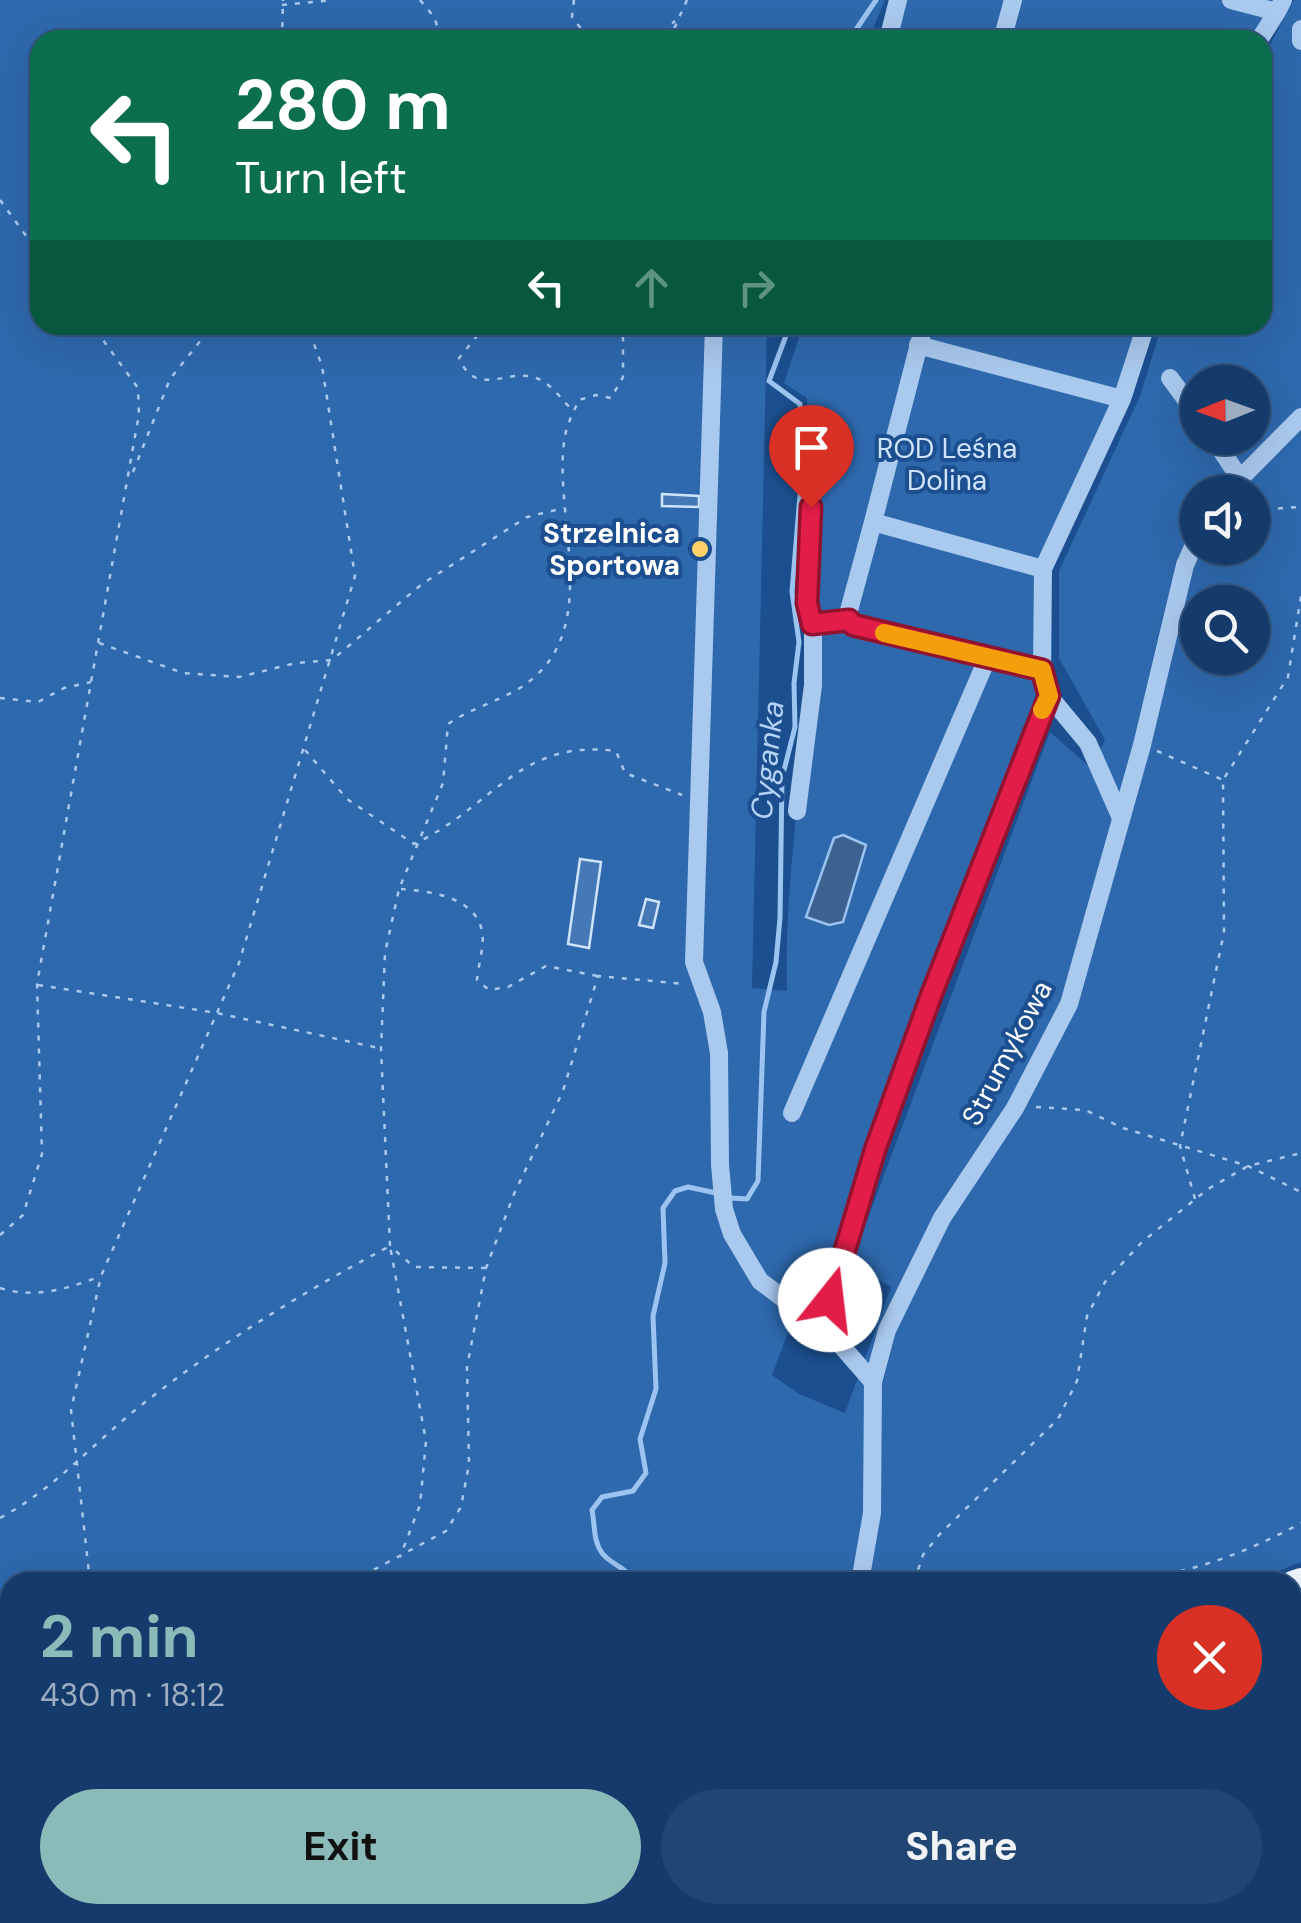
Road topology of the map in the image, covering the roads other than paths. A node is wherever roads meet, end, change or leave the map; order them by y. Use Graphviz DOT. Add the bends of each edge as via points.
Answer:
graph roads {
  1 [pos="898,0"];
  2 [pos="1013,0"];
  3 [pos="1232,0"];
  4 [pos="1280,6"];
  5 [pos="1301,29"];
  6 [pos="890,30"];
  7 [pos="1005,30"];
  8 [pos="1264,30"];
  9 [pos="1301,41"];
  10 [pos="714,335"];
  11 [pos="918,335"];
  12 [pos="931,335"];
  13 [pos="1143,335"];
  14 [pos="1170,378"];
  15 [pos="1180,392"];
  16 [pos="1122,399"];
  17 [pos="1301,417"];
  18 [pos="814,455"];
  19 [pos="1241,475"];
  20 [pos="873,522"];
  21 [pos="1185,565"];
  22 [pos="1044,569"];
  23 [pos="849,620"];
  24 [pos="812,624"];
  25 [pos="987,660"];
  26 [pos="1042,670"];
  27 [pos="1049,696"];
  28 [pos="797,811"];
  29 [pos="1120,816"];
  30 [pos="792,1113"];
  31 [pos="832,1335"];
  32 [pos="874,1382"];
  33 [pos="862,1572"];
  1 -- 6 [label="street"];
  2 -- 7 [label="street"];
  3 -- 4 [label="street"];
  4 -- 8 [label="street"];
  5 -- 9 [label="street"];
  10 -- 31 [label="street" via="694,962 719,1053 720,1165 732,1234 760,1281"];
  11 -- 20 [label="street"];
  12 -- 16 [label="street"];
  13 -- 16 [label="street"];
  14 -- 15 [label="street"];
  16 -- 22 [label="street"];
  17 -- 19 [label="street"];
  18 -- 24 [label="street" via="807,603"];
  20 -- 22 [label="street"];
  20 -- 23 [label="street"];
  21 -- 29 [label="street, Strumykowa"];
  22 -- 26 [label="street"];
  23 -- 24 [label="street"];
  23 -- 25 [label="street"];
  24 -- 28 [label="street" via="813,685"];
  25 -- 26 [label="street"];
  25 -- 30 [label="street"];
  26 -- 27 [label="street"];
  27 -- 29 [label="street" via="1088,742"];
  27 -- 31 [label="street" via="875,1150 830,1300"];
  29 -- 32 [label="street, Strumykowa" via="1069,1004 910,1280 886,1330"];
  31 -- 32 [label="street"];
  32 -- 33 [label="street, Strumykowa" via="872,1513"];
}
